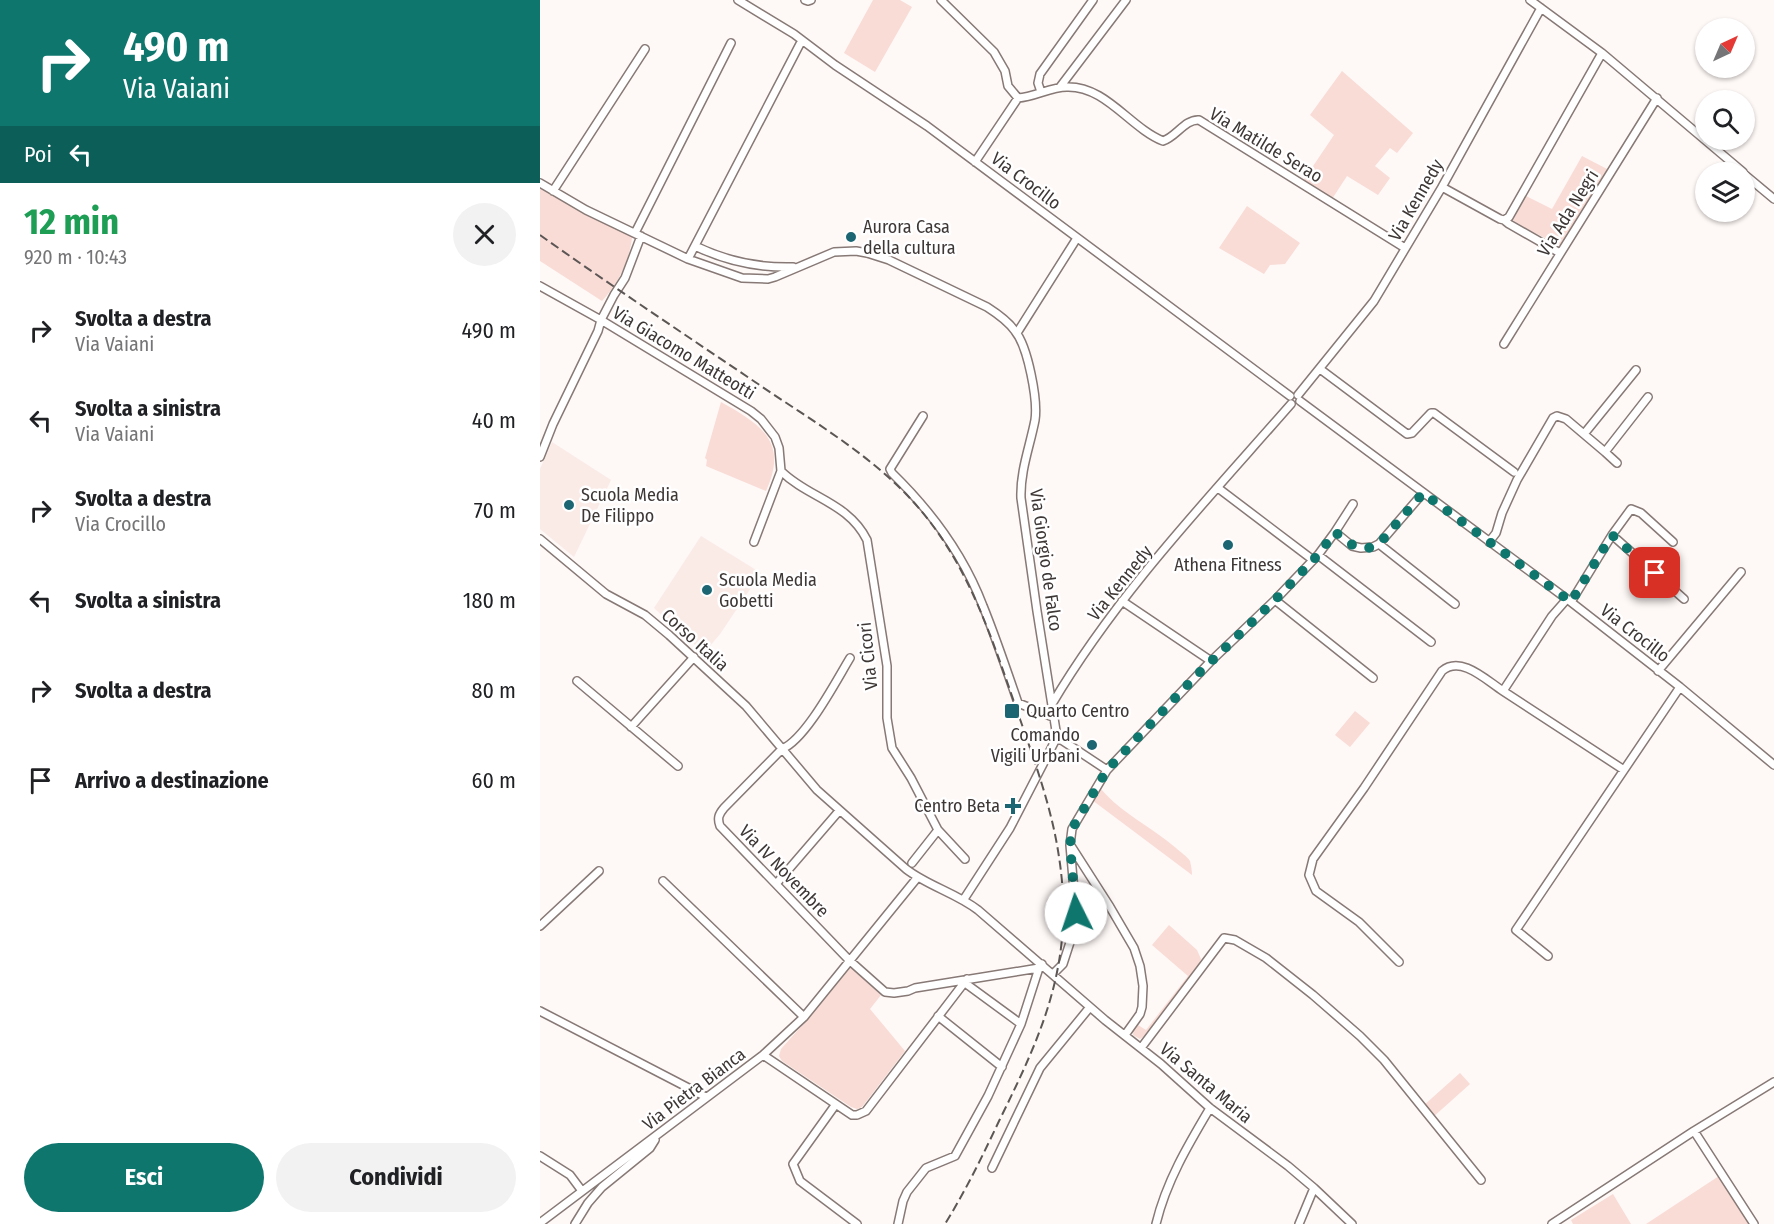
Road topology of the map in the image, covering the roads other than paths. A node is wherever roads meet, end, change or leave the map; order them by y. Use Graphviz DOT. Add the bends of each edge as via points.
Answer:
graph roads {
  1 [pos="738,0"];
  2 [pos="805,0"];
  3 [pos="811,0"];
  4 [pos="941,0"];
  5 [pos="1093,0"];
  6 [pos="1126,0"];
  7 [pos="1530,0"];
  8 [pos="749,3"];
  9 [pos="1541,8"];
  10 [pos="802,40"];
  11 [pos="731,43"];
  12 [pos="645,49"];
  13 [pos="1602,53"];
  14 [pos="1059,87"];
  15 [pos="1041,92"];
  16 [pos="1657,98"];
  17 [pos="1018,99"];
  18 [pos="975,162"];
  19 [pos="1731,162"];
  20 [pos="540,183"];
  21 [pos="1755,183"];
  22 [pos="1442,187"];
  23 [pos="553,191"];
  24 [pos="1774,199"];
  25 [pos="1505,219"];
  26 [pos="638,235"];
  27 [pos="1077,238"];
  28 [pos="695,246"];
  29 [pos="1405,248"];
  30 [pos="1560,253"];
  31 [pos="688,259"];
  32 [pos="773,267"];
  33 [pos="796,267"];
  34 [pos="775,278"];
  35 [pos="540,286"];
  36 [pos="601,320"];
  37 [pos="1017,333"];
  38 [pos="1504,344"];
  39 [pos="1320,369"];
  40 [pos="1636,370"];
  41 [pos="1648,397"];
  42 [pos="1299,398"];
  43 [pos="1290,400"];
  44 [pos="923,416"];
  45 [pos="1584,434"];
  46 [pos="1605,452"];
  47 [pos="540,457"];
  48 [pos="1617,463"];
  49 [pos="781,471"];
  50 [pos="1514,472"];
  51 [pos="1218,488"];
  52 [pos="1423,493"];
  53 [pos="1353,504"];
  54 [pos="1335,532"];
  55 [pos="1612,535"];
  56 [pos="540,539"];
  57 [pos="754,542"];
  58 [pos="1489,542"];
  59 [pos="1673,542"];
  60 [pos="1379,544"];
  61 [pos="1315,558"];
  62 [pos="1741,572"];
  63 [pos="1684,599"];
  64 [pos="1275,600"];
  65 [pos="1569,600"];
  66 [pos="1122,601"];
  67 [pos="1455,604"];
  68 [pos="1431,642"];
  69 [pos="694,657"];
  70 [pos="850,658"];
  71 [pos="1211,661"];
  72 [pos="1658,671"];
  73 [pos="1373,678"];
  74 [pos="577,681"];
  75 [pos="1680,687"];
  76 [pos="1503,691"];
  77 [pos="1052,704"];
  78 [pos="1053,717"];
  79 [pos="631,727"];
  80 [pos="1057,737"];
  81 [pos="782,749"];
  82 [pos="1774,765"];
  83 [pos="678,766"];
  84 [pos="1107,770"];
  85 [pos="1624,770"];
  86 [pos="839,812"];
  87 [pos="938,830"];
  88 [pos="1070,845"];
  89 [pos="965,859"];
  90 [pos="912,863"];
  91 [pos="598,871"];
  92 [pos="917,878"];
  93 [pos="663,881"];
  94 [pos="776,884"];
  95 [pos="964,899"];
  96 [pos="540,926"];
  97 [pos="1548,956"];
  98 [pos="849,960"];
  99 [pos="1399,962"];
  100 [pos="1040,966"];
  101 [pos="1053,974"];
  102 [pos="966,981"];
  103 [pos="1090,1007"];
  104 [pos="540,1011"];
  105 [pos="938,1016"];
  106 [pos="804,1017"];
  107 [pos="1021,1024"];
  108 [pos="1125,1035"];
  109 [pos="1141,1048"];
  110 [pos="763,1055"];
  111 [pos="1002,1067"];
  112 [pos="1774,1082"];
  113 [pos="706,1097"];
  114 [pos="836,1104"];
  115 [pos="1210,1108"];
  116 [pos="1694,1131"];
  117 [pos="661,1133"];
  118 [pos="540,1156"];
  119 [pos="992,1168"];
  120 [pos="1481,1180"];
  121 [pos="1314,1188"];
  122 [pos="582,1191"];
  123 [pos="1565,1216"];
  124 [pos="540,1223"];
  125 [pos="575,1224"];
  126 [pos="857,1224"];
  127 [pos="898,1224"];
  128 [pos="1156,1224"];
  129 [pos="1299,1224"];
  130 [pos="1352,1224"];
  131 [pos="1552,1224"];
  132 [pos="1570,1224"];
  133 [pos="1754,1224"];
  1 -- 8 [label="street, Via Crocillo"];
  2 -- 3 [label="street"];
  4 -- 17 [label="street" via="993,52"];
  5 -- 15 [label="street" via="1040,74"];
  6 -- 14 [label="street"];
  7 -- 9 [label="street"];
  8 -- 10 [label="street, Via Crocillo"];
  9 -- 13 [label="street"];
  9 -- 22 [label="street, Via Kennedy"];
  10 -- 18 [label="street, Via Crocillo"];
  10 -- 28 [label="street"];
  11 -- 26 [label="street"];
  12 -- 23 [label="street"];
  13 -- 16 [label="street"];
  13 -- 25 [label="street"];
  14 -- 15 [label="street, Via Matilde Serao"];
  14 -- 29 [label="street, Via Matilde Serao" via="1090,90 1163,141 1190,121 1199,120"];
  15 -- 17 [label="street, Via Matilde Serao"];
  16 -- 19 [label="street"];
  16 -- 30 [label="street, Via Ada Negri"];
  17 -- 18 [label="street"];
  18 -- 27 [label="street, Via Crocillo"];
  20 -- 23 [label="street, Via Giorgio de Falco"];
  21 -- 24 [label="street"];
  22 -- 25 [label="street"];
  22 -- 29 [label="street, Via Kennedy"];
  23 -- 26 [label="street, Via Giorgio de Falco"];
  25 -- 30 [label="street"];
  26 -- 31 [label="street, Via Giorgio de Falco"];
  26 -- 36 [label="street" via="625,278"];
  27 -- 37 [label="street"];
  27 -- 43 [label="street, Via Crocillo"];
  28 -- 31 [label="street"];
  28 -- 32 [label="street, Via Giorgio de Falco" via="723,257"];
  29 -- 39 [label="street, Via Kennedy" via="1374,301"];
  30 -- 38 [label="street, Via Ada Negri"];
  31 -- 34 [label="street, Via Giorgio de Falco" via="742,278"];
  32 -- 33 [label="street, Via Giorgio de Falco"];
  32 -- 34 [label="street"];
  33 -- 34 [label="street, Via Giorgio de Falco"];
  33 -- 37 [label="street, Via Giorgio de Falco" via="834,252 867,253 977,301 1000,315"];
  35 -- 36 [label="street, Via Giacomo Matteotti"];
  36 -- 47 [label="street"];
  36 -- 49 [label="street, Via Giacomo Matteotti" via="756,415 775,437"];
  37 -- 77 [label="street, Via Giorgio de Falco" via="1036,405 1020,482"];
  39 -- 42 [label="street, Via Kennedy"];
  39 -- 50 [label="street" via="1407,434 1412,434 1434,413"];
  40 -- 45 [label="street"];
  41 -- 46 [label="street"];
  42 -- 43 [label="street" via="1294,394"];
  42 -- 52 [label="street, Via Crocillo"];
  43 -- 51 [label="street, Via Kennedy"];
  44 -- 78 [label="street" via="890,469 924,507 968,574 1018,703"];
  45 -- 46 [label="street"];
  45 -- 58 [label="street" via="1566,419 1554,418 1517,480"];
  46 -- 48 [label="street"];
  49 -- 57 [label="street"];
  49 -- 87 [label="street, Via Cicori" via="846,513 867,540 887,666 887,718 892,748"];
  51 -- 61 [label="street"];
  51 -- 66 [label="street, Via Kennedy"];
  52 -- 58 [label="street, Via Crocillo"];
  52 -- 60 [label="street"];
  53 -- 54 [label="street"];
  54 -- 60 [label="street" via="1356,547"];
  54 -- 61 [label="street"];
  55 -- 59 [label="street" via="1633,509"];
  55 -- 63 [label="street"];
  55 -- 65 [label="street"];
  56 -- 69 [label="street, Corso Italia" via="606,594 645,615"];
  58 -- 65 [label="street, Via Crocillo"];
  60 -- 67 [label="street"];
  61 -- 64 [label="street"];
  61 -- 68 [label="street"];
  62 -- 72 [label="street"];
  64 -- 71 [label="street"];
  64 -- 73 [label="street"];
  65 -- 72 [label="street, Via Crocillo"];
  65 -- 76 [label="street" via="1552,616"];
  66 -- 71 [label="street"];
  66 -- 77 [label="street, Via Kennedy" via="1074,666"];
  69 -- 79 [label="street"];
  69 -- 81 [label="street, Corso Italia" via="746,706"];
  70 -- 81 [label="street" via="808,725"];
  71 -- 84 [label="street"];
  72 -- 75 [label="street, Via Crocillo"];
  74 -- 79 [label="street"];
  75 -- 82 [label="street, Via Crocillo"];
  75 -- 85 [label="street"];
  76 -- 85 [label="street"];
  76 -- 99 [label="street" via="1462,665 1442,671 1313,859 1309,874 1316,891 1359,922"];
  77 -- 78 [label="street, Via Giorgio de Falco"];
  78 -- 80 [label="street, Via Giorgio de Falco"];
  79 -- 83 [label="street"];
  80 -- 84 [label="street"];
  80 -- 95 [label="street" via="1010,828"];
  81 -- 86 [label="street, Corso Italia"];
  81 -- 94 [label="street, Via IV Novembre" via="718,819 720,826"];
  84 -- 88 [label="street" via="1075,820"];
  85 -- 97 [label="street" via="1516,930"];
  86 -- 92 [label="street, Corso Italia"];
  86 -- 94 [label="street"];
  87 -- 89 [label="street, Via Cicori"];
  87 -- 90 [label="street"];
  88 -- 101 [label="street" via="1074,930 1063,964"];
  88 -- 108 [label="street" via="1134,948 1140,966 1142,1006"];
  91 -- 96 [label="street"];
  92 -- 95 [label="street, Via Santa Maria"];
  92 -- 98 [label="street, Via Pietra Bianca"];
  93 -- 106 [label="street"];
  94 -- 98 [label="street, Via IV Novembre"];
  95 -- 100 [label="street, Via Santa Maria"];
  98 -- 102 [label="street, Via IV Novembre" via="885,992"];
  98 -- 106 [label="street, Via Pietra Bianca"];
  100 -- 101 [label="street, Via Santa Maria"];
  100 -- 102 [label="street, Via IV Novembre"];
  100 -- 107 [label="street"];
  101 -- 103 [label="street, Via Santa Maria"];
  102 -- 105 [label="street"];
  102 -- 107 [label="street"];
  103 -- 108 [label="street, Via Santa Maria"];
  103 -- 119 [label="street" via="1040,1068"];
  104 -- 113 [label="street"];
  105 -- 111 [label="street"];
  105 -- 114 [label="street" via="866,1111 852,1115"];
  106 -- 110 [label="street, Via Pietra Bianca"];
  107 -- 111 [label="street"];
  108 -- 109 [label="street, Via Santa Maria"];
  109 -- 115 [label="street, Via Santa Maria"];
  109 -- 120 [label="street" via="1224,938 1235,940 1266,958 1360,1036"];
  110 -- 113 [label="street, Via Pietra Bianca"];
  110 -- 114 [label="street"];
  111 -- 127 [label="street" via="955,1156 927,1168 907,1192"];
  112 -- 116 [label="street"];
  113 -- 117 [label="street, Via Pietra Bianca"];
  114 -- 126 [label="street" via="793,1164 800,1181"];
  115 -- 121 [label="street, Via Santa Maria"];
  115 -- 128 [label="street" via="1186,1148"];
  116 -- 123 [label="street"];
  116 -- 133 [label="street"];
  117 -- 122 [label="street, Via Pietra Bianca"];
  117 -- 125 [label="street" via="650,1148 602,1186"];
  118 -- 122 [label="street" via="570,1175"];
  121 -- 129 [label="street"];
  121 -- 130 [label="street, Via Santa Maria"];
  122 -- 124 [label="street, Via Pietra Bianca"];
  123 -- 131 [label="street"];
  123 -- 132 [label="street"];
}
